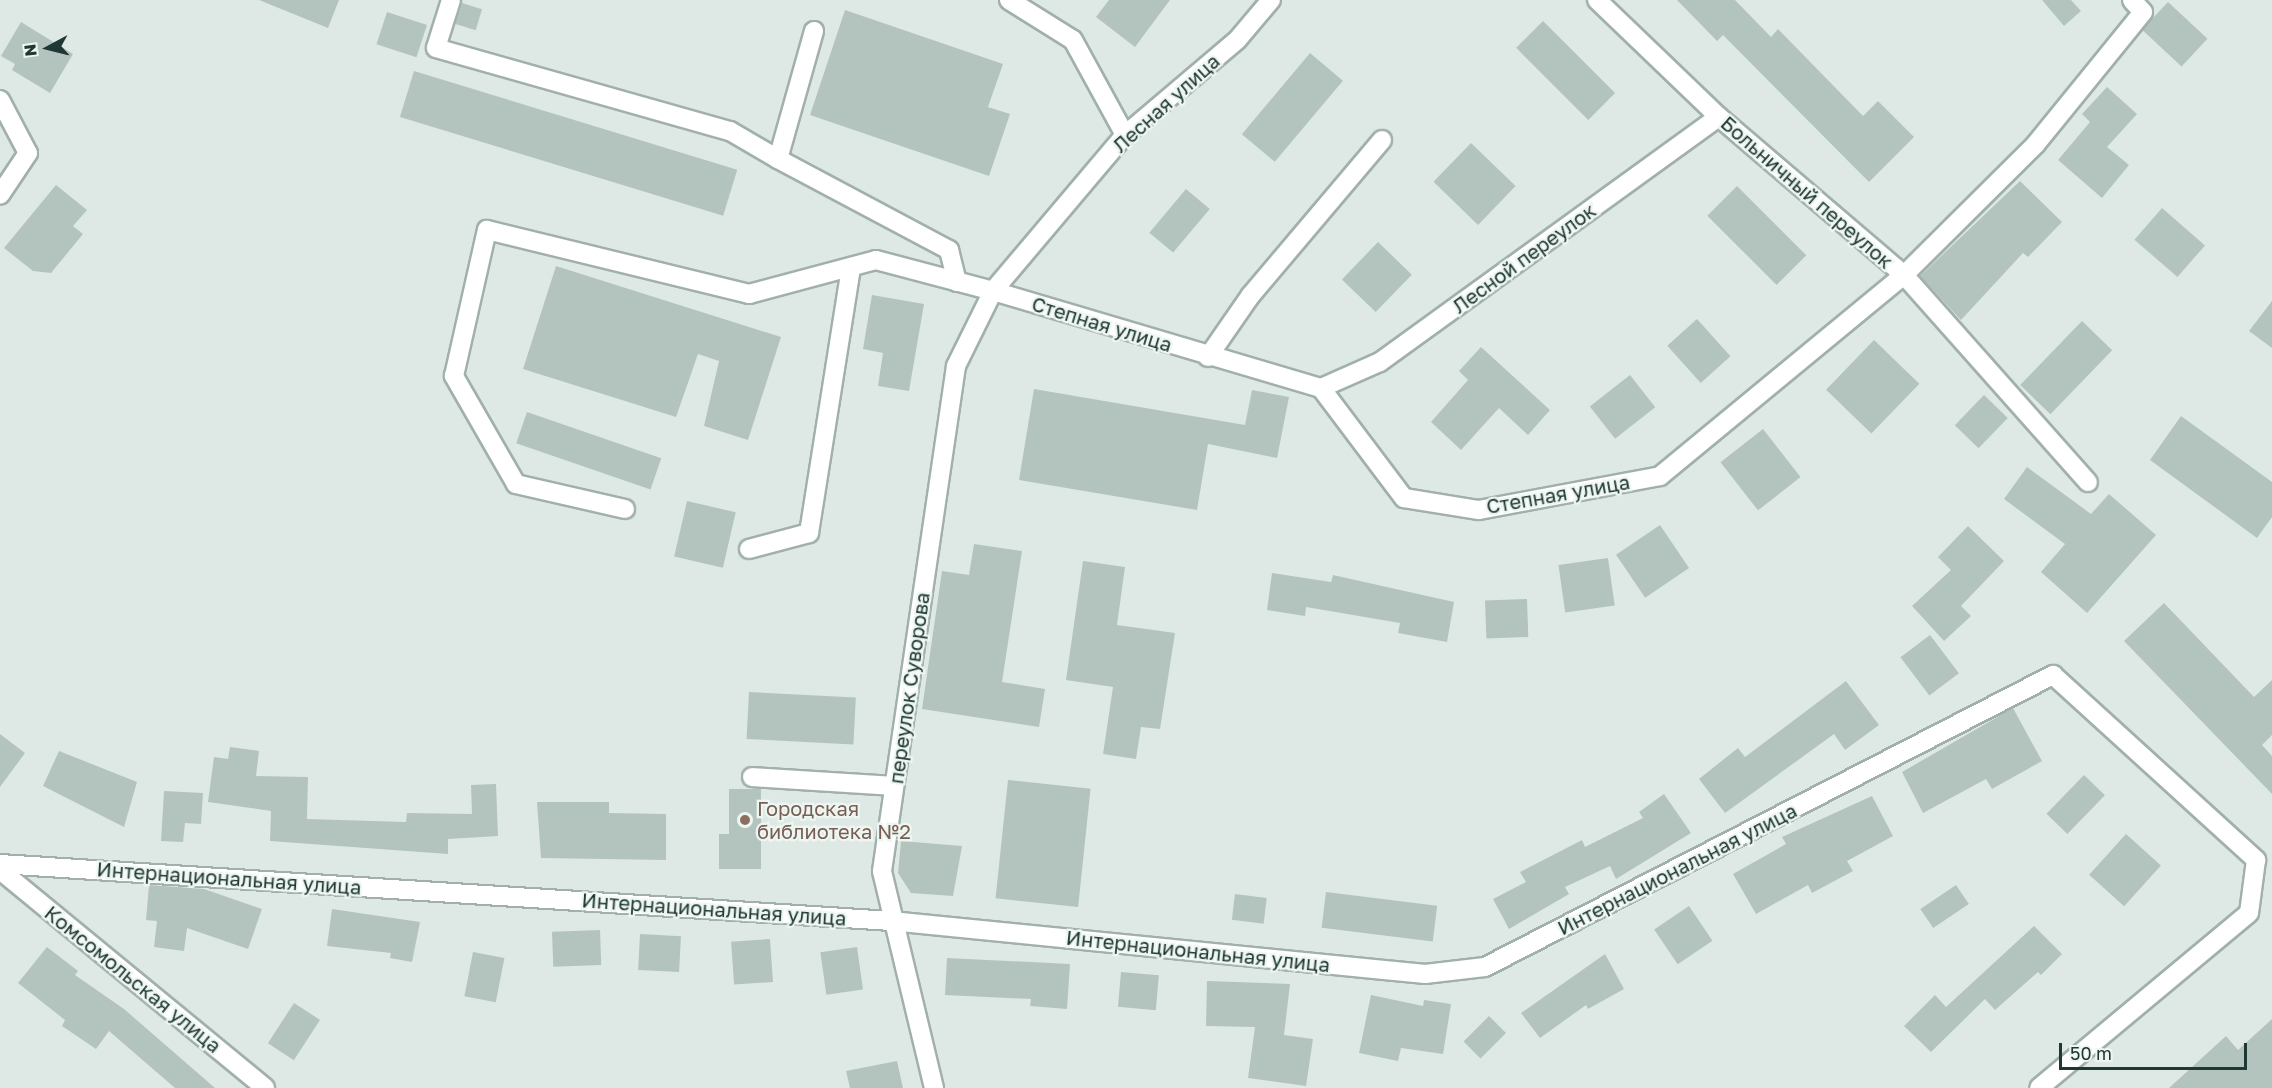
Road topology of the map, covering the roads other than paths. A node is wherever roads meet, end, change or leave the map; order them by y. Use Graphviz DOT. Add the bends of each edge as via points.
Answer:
graph roads {
  1 [pos="451,0"];
  2 [pos="1009,0"];
  3 [pos="1271,0"];
  4 [pos="1598,0"];
  5 [pos="2132,0"];
  6 [pos="814,31"];
  7 [pos="0,100"];
  8 [pos="1719,117"];
  9 [pos="1125,135"];
  10 [pos="1382,140"];
  11 [pos="778,159"];
  12 [pos="0,195"];
  13 [pos="851,267"];
  14 [pos="1904,275"];
  15 [pos="957,282"];
  16 [pos="993,291"];
  17 [pos="1208,357"];
  18 [pos="1321,388"];
  19 [pos="2088,482"];
  20 [pos="625,508"];
  21 [pos="749,549"];
  22 [pos="752,777"];
  23 [pos="894,786"];
  24 [pos="0,864"];
  25 [pos="0,870"];
  26 [pos="891,921"];
  27 [pos="265,1088"];
  28 [pos="934,1088"];
  29 [pos="2039,1088"];
  1 -- 11 [label="street" via="436,48 730,131"];
  2 -- 9 [label="street" via="1073,40"];
  3 -- 9 [label="street, Лесная улица" via="1238,39"];
  4 -- 8 [label="street, Больничный переулок"];
  5 -- 14 [label="street, Больничный переулок" via="2143,12 2035,145"];
  6 -- 11 [label="street"];
  7 -- 12 [label="street" via="28,153"];
  8 -- 14 [label="street, Больничный переулок"];
  8 -- 18 [label="street, Лесной переулок" via="1380,362"];
  9 -- 16 [label="street, Лесная улица"];
  10 -- 17 [label="street" via="1251,295"];
  11 -- 15 [label="street" via="949,250"];
  13 -- 15 [label="street, Степная улица" via="876,260"];
  13 -- 20 [label="street, Степная улица" via="748,294 487,230 454,376 516,484"];
  13 -- 21 [label="street" via="809,532"];
  14 -- 18 [label="street, Степная улица" via="1660,476 1479,510 1404,498"];
  14 -- 19 [label="street"];
  15 -- 16 [label="street, Степная улица"];
  16 -- 17 [label="street, Степная улица"];
  16 -- 23 [label="street, переулок Суворова" via="956,366"];
  17 -- 18 [label="street, Степная улица"];
  22 -- 23 [label="street"];
  23 -- 26 [label="street, переулок Суворова" via="882,871"];
  24 -- 26 [label="street, Интернациональная улица"];
  25 -- 27 [label="street, Комсомольская улица"];
  26 -- 28 [label="street, переулок Суворова"];
  26 -- 29 [label="street, Интернациональная улица" via="1425,974 1485,967 2053,675 2256,860 2249,913"];
}
